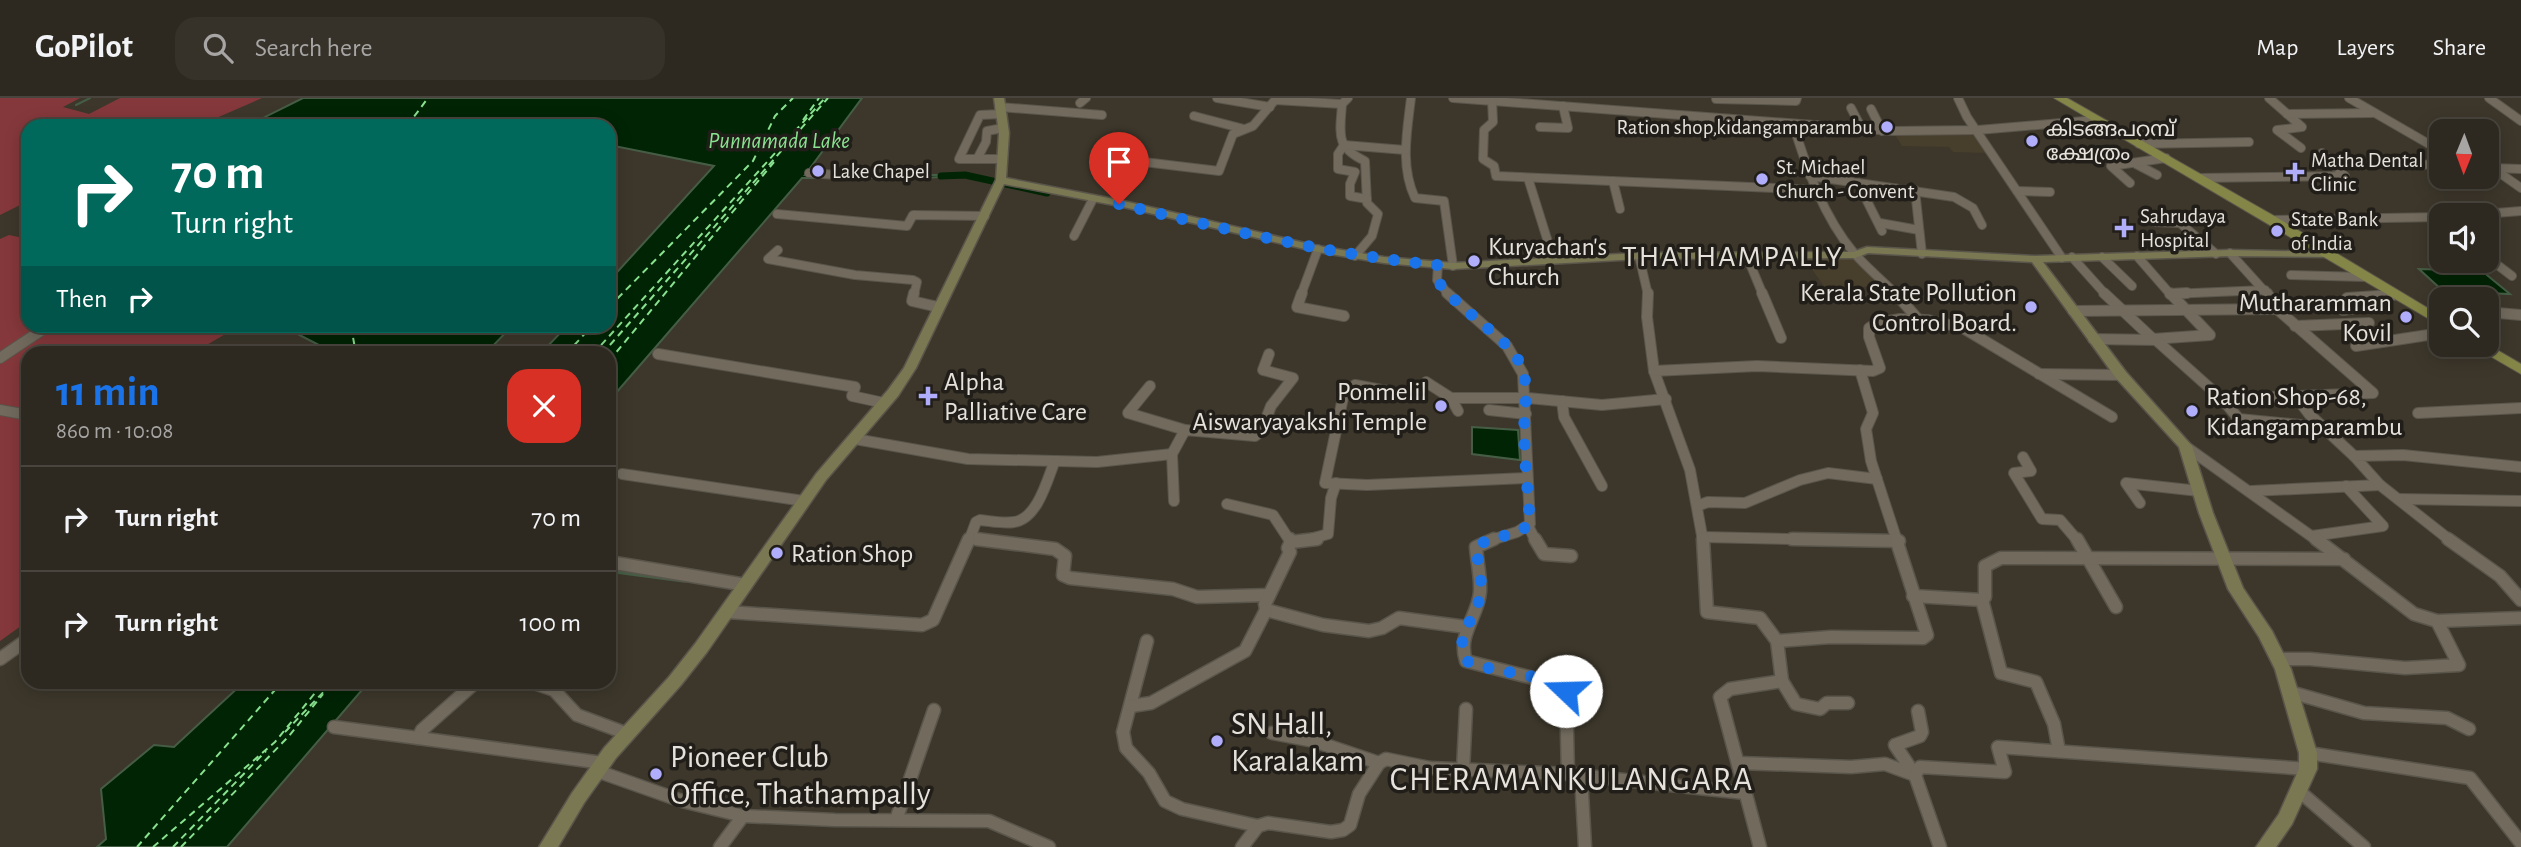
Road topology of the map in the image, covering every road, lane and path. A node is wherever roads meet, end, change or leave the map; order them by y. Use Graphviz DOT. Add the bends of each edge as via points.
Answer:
graph roads {
  1 [pos="1217,98"];
  2 [pos="1411,98"];
  3 [pos="1453,98"];
  4 [pos="1797,98"];
  5 [pos="1958,98"];
  6 [pos="2059,98"];
  7 [pos="2269,98"];
  8 [pos="2349,98"];
  9 [pos="2489,98"];
  10 [pos="1474,99"];
  11 [pos="1716,99"];
  12 [pos="1763,99"];
  13 [pos="1492,100"];
  14 [pos="1345,101"];
  15 [pos="1542,101"];
  16 [pos="1563,106"];
  17 [pos="1000,107"];
  18 [pos="1270,107"];
  19 [pos="1851,108"];
  20 [pos="1871,109"];
  21 [pos="2375,113"];
  22 [pos="2287,114"];
  23 [pos="1102,115"];
  24 [pos="1194,116"];
  25 [pos="1724,119"];
  26 [pos="2096,120"];
  27 [pos="2521,121"];
  28 [pos="1793,124"];
  29 [pos="1540,127"];
  30 [pos="1003,128"];
  31 [pos="1244,129"];
  32 [pos="1862,129"];
  33 [pos="1882,131"];
  34 [pos="1978,131"];
  35 [pos="2249,142"];
  36 [pos="2139,144"];
  37 [pos="2429,144"];
  38 [pos="1344,145"];
  39 [pos="2301,148"];
  40 [pos="1405,150"];
  41 [pos="2322,153"];
  42 [pos="1131,155"];
  43 [pos="2166,158"];
  44 [pos="959,159"];
  45 [pos="977,159"];
  46 [pos="1002,159"];
  47 [pos="2134,163"];
  48 [pos="2403,164"];
  49 [pos="2429,165"];
  50 [pos="950,168"];
  51 [pos="2499,168"];
  52 [pos="2521,169"];
  53 [pos="809,173"];
  54 [pos="2499,174"];
  55 [pos="837,175"];
  56 [pos="2157,175"];
  57 [pos="1810,176"];
  58 [pos="1528,178"];
  59 [pos="2199,178"];
  60 [pos="1613,181"];
  61 [pos="1000,182"];
  62 [pos="1858,183"];
  63 [pos="2130,183"];
  64 [pos="2521,188"];
  65 [pos="1818,190"];
  66 [pos="1915,190"];
  67 [pos="2017,191"];
  68 [pos="2050,192"];
  69 [pos="1093,199"];
  70 [pos="1367,199"];
  71 [pos="1620,209"];
  72 [pos="2521,211"];
  73 [pos="2499,213"];
  74 [pos="777,214"];
  75 [pos="985,216"];
  76 [pos="2429,219"];
  77 [pos="2272,220"];
  78 [pos="2154,222"];
  79 [pos="1982,225"];
  80 [pos="1919,230"];
  81 [pos="1073,236"];
  82 [pos="1548,242"];
  83 [pos="1318,249"];
  84 [pos="778,250"];
  85 [pos="2230,253"];
  86 [pos="1746,254"];
  87 [pos="1855,254"];
  88 [pos="1922,254"];
  89 [pos="2216,254"];
  90 [pos="2327,254"];
  91 [pos="1355,256"];
  92 [pos="1639,256"];
  93 [pos="2137,256"];
  94 [pos="2102,257"];
  95 [pos="2067,258"];
  96 [pos="2035,259"];
  97 [pos="1438,265"];
  98 [pos="1453,265"];
  99 [pos="2499,266"];
  100 [pos="2291,275"];
  101 [pos="2512,276"];
  102 [pos="2364,277"];
  103 [pos="2132,286"];
  104 [pos="2265,290"];
  105 [pos="2170,294"];
  106 [pos="2393,295"];
  107 [pos="938,307"];
  108 [pos="2184,309"];
  109 [pos="2277,309"];
  110 [pos="2119,310"];
  111 [pos="2343,310"];
  112 [pos="2429,310"];
  113 [pos="2073,311"];
  114 [pos="2499,313"];
  115 [pos="2521,314"];
  116 [pos="1344,316"];
  117 [pos="1918,319"];
  118 [pos="2369,323"];
  119 [pos="2295,326"];
  120 [pos="38,333"];
  121 [pos="2429,334"];
  122 [pos="1781,338"];
  123 [pos="2093,339"];
  124 [pos="2153,339"];
  125 [pos="2356,346"];
  126 [pos="658,354"];
  127 [pos="1269,354"];
  128 [pos="2499,357"];
  129 [pos="0,358"];
  130 [pos="1860,370"];
  131 [pos="2521,370"];
  132 [pos="1654,371"];
  133 [pos="2036,374"];
  134 [pos="2121,375"];
  135 [pos="1426,382"];
  136 [pos="1150,386"];
  137 [pos="1392,392"];
  138 [pos="1451,398"];
  139 [pos="1528,398"];
  140 [pos="2297,398"];
  141 [pos="1666,399"];
  142 [pos="2222,399"];
  143 [pos="1562,401"];
  144 [pos="884,403"];
  145 [pos="2521,408"];
  146 [pos="0,410"];
  147 [pos="1489,410"];
  148 [pos="1458,411"];
  149 [pos="2418,413"];
  150 [pos="21,414"];
  151 [pos="1526,414"];
  152 [pos="2112,418"];
  153 [pos="1271,424"];
  154 [pos="1339,426"];
  155 [pos="2322,427"];
  156 [pos="1185,430"];
  157 [pos="855,439"];
  158 [pos="2185,446"];
  159 [pos="1172,454"];
  160 [pos="2354,456"];
  161 [pos="2023,457"];
  162 [pos="1054,463"];
  163 [pos="2517,467"];
  164 [pos="622,474"];
  165 [pos="2521,475"];
  166 [pos="1527,478"];
  167 [pos="1877,479"];
  168 [pos="1336,483"];
  169 [pos="2380,485"];
  170 [pos="1602,486"];
  171 [pos="2346,486"];
  172 [pos="2199,491"];
  173 [pos="2252,491"];
  174 [pos="2397,499"];
  175 [pos="804,501"];
  176 [pos="1174,501"];
  177 [pos="2521,501"];
  178 [pos="2140,503"];
  179 [pos="1227,504"];
  180 [pos="1697,506"];
  181 [pos="1528,526"];
  182 [pos="2312,536"];
  183 [pos="1703,537"];
  184 [pos="970,538"];
  185 [pos="1899,541"];
  186 [pos="1291,542"];
  187 [pos="1571,556"];
  188 [pos="2089,558"];
  189 [pos="2224,558"];
  190 [pos="2344,559"];
  191 [pos="616,563"];
  192 [pos="746,585"];
  193 [pos="1269,594"];
  194 [pos="1913,596"];
  195 [pos="2521,599"];
  196 [pos="1982,600"];
  197 [pos="2116,607"];
  198 [pos="1266,610"];
  199 [pos="729,612"];
  200 [pos="2521,618"];
  201 [pos="2437,621"];
  202 [pos="1466,627"];
  203 [pos="1147,641"];
  204 [pos="1777,641"];
  205 [pos="21,644"];
  206 [pos="0,659"];
  207 [pos="2278,659"];
  208 [pos="1782,681"];
  209 [pos="468,689"];
  210 [pos="551,689"];
  211 [pos="2290,692"];
  212 [pos="1848,703"];
  213 [pos="1131,706"];
  214 [pos="1466,709"];
  215 [pos="934,710"];
  216 [pos="1918,711"];
  217 [pos="334,727"];
  218 [pos="2469,729"];
  219 [pos="1272,733"];
  220 [pos="628,734"];
  221 [pos="418,738"];
  222 [pos="2059,751"];
  223 [pos="2308,761"];
  224 [pos="1379,763"];
  225 [pos="1740,763"];
  226 [pos="600,767"];
  227 [pos="1463,770"];
  228 [pos="1574,775"];
  229 [pos="1915,775"];
  230 [pos="2299,791"];
  231 [pos="1745,793"];
  232 [pos="743,816"];
  233 [pos="896,820"];
  234 [pos="1258,826"];
  235 [pos="2521,843"];
  236 [pos="2270,846"];
  237 [pos="548,847"];
  238 [pos="720,847"];
  239 [pos="1049,847"];
  240 [pos="1242,847"];
  241 [pos="1585,847"];
  242 [pos="1760,847"];
  243 [pos="1940,847"];
  244 [pos="2364,847"];
  1 -- 18 [label="street"];
  2 -- 40 [label="street"];
  3 -- 10 [label="street"];
  4 -- 12 [label="street"];
  5 -- 34 [label="street"];
  6 -- 26 [label="main road"];
  7 -- 22 [label="street"];
  8 -- 21 [label="street"];
  9 -- 27 [label="street"];
  10 -- 13 [label="street"];
  11 -- 12 [label="street"];
  11 -- 25 [label="street"];
  13 -- 15 [label="street"];
  13 -- 58 [label="street" via="1493,122 1484,130 1483,160 1494,166 1496,176"];
  14 -- 18 [label="street" via="1277,99"];
  14 -- 38 [label="street" via="1340,136"];
  15 -- 16 [label="street"];
  16 -- 25 [label="street"];
  16 -- 29 [label="street" via="1568,128"];
  17 -- 23 [label="street"];
  17 -- 30 [label="main road"];
  17 -- 44 [label="street" via="980,115"];
  18 -- 31 [label="street"];
  19 -- 32 [label="street"];
  20 -- 33 [label="street"];
  21 -- 22 [label="street"];
  21 -- 37 [label="street"];
  22 -- 39 [label="street" via="2303,128 2277,130"];
  24 -- 31 [label="street"];
  25 -- 28 [label="street"];
  26 -- 34 [label="street"];
  26 -- 36 [label="main road"];
  28 -- 32 [label="street"];
  28 -- 57 [label="street"];
  30 -- 45 [label="street" via="987,131"];
  30 -- 46 [label="main road"];
  31 -- 42 [label="street" via="1233,134 1219,171 1144,163"];
  32 -- 33 [label="street"];
  33 -- 34 [label="street"];
  34 -- 67 [label="street"];
  35 -- 36 [label="street"];
  36 -- 43 [label="main road"];
  38 -- 40 [label="street"];
  38 -- 70 [label="street" via="1348,153 1365,161"];
  38 -- 70 [label="street" via="1338,154 1338,169 1356,172 1350,196"];
  40 -- 98 [label="street" via="1408,183 1415,198 1444,201"];
  41 -- 59 [label="street" via="2345,176"];
  43 -- 47 [label="street"];
  43 -- 59 [label="main road"];
  44 -- 45 [label="street"];
  44 -- 50 [label="street"];
  45 -- 46 [label="street"];
  46 -- 61 [label="main road"];
  47 -- 56 [label="street"];
  47 -- 63 [label="street" via="2111,166"];
  48 -- 49 [label="street"];
  51 -- 52 [label="street"];
  53 -- 55 [label="street"];
  54 -- 64 [label="street"];
  57 -- 62 [label="street"];
  57 -- 65 [label="street"];
  58 -- 60 [label="street"];
  58 -- 82 [label="street"];
  59 -- 77 [label="main road"];
  60 -- 65 [label="street"];
  60 -- 71 [label="street"];
  61 -- 69 [label="main road"];
  61 -- 75 [label="main road"];
  62 -- 66 [label="street"];
  62 -- 80 [label="street" via="1881,227"];
  65 -- 87 [label="street" via="1833,224"];
  66 -- 79 [label="street" via="1960,198 1973,208"];
  66 -- 80 [label="street"];
  67 -- 68 [label="street"];
  67 -- 95 [label="street"];
  69 -- 81 [label="street"];
  69 -- 83 [label="main road"];
  70 -- 91 [label="street" via="1378,215 1372,236"];
  72 -- 73 [label="street"];
  74 -- 75 [label="street" via="907,226 913,215"];
  75 -- 107 [label="main road"];
  76 -- 77 [label="street"];
  77 -- 90 [label="main road"];
  78 -- 89 [label="street" via="2180,223"];
  80 -- 88 [label="street"];
  83 -- 91 [label="main road"];
  83 -- 116 [label="street" via="1297,307"];
  84 -- 107 [label="street" via="768,259 913,280 917,282 912,301"];
  85 -- 89 [label="main road"];
  85 -- 90 [label="main road"];
  85 -- 104 [label="street"];
  86 -- 87 [label="main road"];
  86 -- 92 [label="main road"];
  86 -- 122 [label="street"];
  87 -- 88 [label="main road" via="1867,250"];
  87 -- 117 [label="street"];
  88 -- 96 [label="main road"];
  89 -- 93 [label="main road"];
  90 -- 102 [label="main road"];
  91 -- 97 [label="main road"];
  92 -- 98 [label="main road"];
  92 -- 132 [label="street" via="1648,289"];
  93 -- 94 [label="main road"];
  93 -- 105 [label="street"];
  94 -- 95 [label="main road"];
  94 -- 103 [label="street"];
  95 -- 96 [label="main road"];
  95 -- 110 [label="street"];
  96 -- 113 [label="main road"];
  97 -- 98 [label="main road"];
  97 -- 139 [label="street" via="1436,277 1442,287 1514,354"];
  99 -- 101 [label="street"];
  100 -- 102 [label="street"];
  102 -- 106 [label="main road"];
  104 -- 105 [label="street"];
  104 -- 109 [label="street"];
  105 -- 108 [label="street"];
  106 -- 111 [label="street" via="2347,298 2356,308"];
  106 -- 112 [label="main road"];
  107 -- 144 [label="main road" via="910,368"];
  108 -- 109 [label="street"];
  108 -- 110 [label="street"];
  108 -- 124 [label="street" via="2210,335"];
  109 -- 119 [label="street"];
  110 -- 113 [label="street"];
  110 -- 124 [label="street"];
  113 -- 123 [label="main road"];
  114 -- 115 [label="street"];
  117 -- 130 [label="street" via="1874,323 1868,328 1880,368"];
  117 -- 133 [label="street" via="1966,328"];
  118 -- 119 [label="street"];
  119 -- 140 [label="street" via="2373,393"];
  120 -- 129 [label="street"];
  121 -- 125 [label="street"];
  123 -- 124 [label="street"];
  123 -- 134 [label="main road"];
  124 -- 142 [label="street"];
  126 -- 144 [label="street" via="855,387 852,396"];
  127 -- 153 [label="street" via="1263,370 1293,377 1271,402 1266,419"];
  128 -- 131 [label="main road"];
  130 -- 132 [label="street" via="1757,366"];
  130 -- 167 [label="street" via="1873,413 1866,433"];
  132 -- 141 [label="street"];
  133 -- 134 [label="street"];
  133 -- 152 [label="street"];
  134 -- 158 [label="main road"];
  135 -- 138 [label="street"];
  136 -- 156 [label="street" via="1128,413"];
  137 -- 154 [label="street" via="1355,385 1344,393"];
  138 -- 139 [label="street"];
  138 -- 148 [label="street"];
  139 -- 143 [label="street"];
  139 -- 151 [label="street"];
  140 -- 142 [label="street"];
  140 -- 155 [label="street"];
  141 -- 143 [label="street" via="1602,405"];
  141 -- 180 [label="street"];
  142 -- 155 [label="street" via="2239,419"];
  143 -- 170 [label="street" via="1564,417"];
  144 -- 157 [label="main road"];
  145 -- 149 [label="street"];
  146 -- 150 [label="street"];
  147 -- 151 [label="street"];
  151 -- 166 [label="street"];
  153 -- 154 [label="street"];
  153 -- 156 [label="street" via="1255,436"];
  154 -- 168 [label="street" via="1325,483"];
  155 -- 160 [label="street"];
  156 -- 159 [label="street"];
  157 -- 162 [label="street" via="968,459"];
  157 -- 175 [label="main road"];
  158 -- 172 [label="main road"];
  158 -- 173 [label="street"];
  159 -- 162 [label="street"];
  159 -- 176 [label="street"];
  160 -- 163 [label="street" via="2403,455"];
  160 -- 169 [label="street"];
  161 -- 188 [label="street" via="2031,471 2014,472 2042,519 2060,520"];
  162 -- 184 [label="street" via="1024,520 980,520"];
  163 -- 165 [label="street"];
  164 -- 175 [label="street"];
  166 -- 168 [label="street"];
  166 -- 181 [label="street"];
  167 -- 180 [label="street" via="1828,474 1800,480 1745,503"];
  167 -- 185 [label="street"];
  168 -- 186 [label="street" via="1328,534"];
  169 -- 171 [label="street"];
  169 -- 174 [label="street"];
  171 -- 173 [label="street"];
  171 -- 182 [label="street" via="2383,526"];
  172 -- 178 [label="street" via="2126,483"];
  172 -- 189 [label="main road"];
  173 -- 182 [label="street"];
  174 -- 177 [label="street"];
  174 -- 195 [label="street" via="2500,576"];
  175 -- 192 [label="main road"];
  179 -- 186 [label="street" via="1274,514 1283,521"];
  180 -- 183 [label="street"];
  181 -- 187 [label="street" via="1544,554"];
  181 -- 202 [label="street" via="1476,547 1480,594"];
  182 -- 190 [label="street"];
  183 -- 185 [label="street"];
  183 -- 204 [label="street" via="1707,612 1760,618"];
  184 -- 193 [label="street" via="1055,549 1065,556 1063,575 1070,578 1173,589 1197,597"];
  184 -- 199 [label="street" via="933,621 922,625"];
  185 -- 194 [label="street"];
  186 -- 193 [label="street"];
  188 -- 189 [label="street"];
  188 -- 196 [label="street" via="2001,558 1990,562 1985,566"];
  188 -- 197 [label="street"];
  189 -- 190 [label="street"];
  189 -- 207 [label="main road" via="2236,589"];
  190 -- 201 [label="street" via="2414,614"];
  191 -- 192 [label="street"];
  192 -- 199 [label="main road"];
  193 -- 198 [label="street"];
  194 -- 196 [label="street"];
  194 -- 204 [label="street" via="1927,635 1923,638"];
  196 -- 222 [label="street" via="2001,673 2036,682 2054,724"];
  198 -- 202 [label="street" via="1369,631 1399,618"];
  198 -- 213 [label="street" via="1245,651 1151,703"];
  199 -- 220 [label="main road"];
  200 -- 201 [label="street"];
  201 -- 207 [label="street" via="2459,666 2405,668"];
  202 -- 228 [label="street" via="1466,661 1555,681 1566,691"];
  203 -- 213 [label="street"];
  204 -- 208 [label="street"];
  205 -- 206 [label="street"];
  207 -- 211 [label="main road"];
  208 -- 212 [label="street" via="1796,704 1820,709 1827,703"];
  208 -- 225 [label="street" via="1730,689 1720,697"];
  209 -- 221 [label="street"];
  210 -- 220 [label="street" via="577,715"];
  211 -- 218 [label="street" via="2385,716 2447,718"];
  211 -- 223 [label="main road"];
  213 -- 234 [label="street" via="1123,732 1126,748 1149,773 1165,801"];
  214 -- 227 [label="street"];
  215 -- 233 [label="street"];
  216 -- 229 [label="street" via="1922,733 1895,745"];
  217 -- 221 [label="street"];
  219 -- 224 [label="street" via="1314,741"];
  220 -- 226 [label="main road"];
  221 -- 226 [label="street"];
  222 -- 223 [label="street"];
  222 -- 229 [label="street" via="1998,747 2005,772 1920,767"];
  223 -- 230 [label="main road"];
  223 -- 235 [label="street" via="2470,778"];
  224 -- 227 [label="street" via="1394,759"];
  224 -- 234 [label="street" via="1359,794 1350,825 1343,830"];
  225 -- 229 [label="street" via="1885,764"];
  225 -- 231 [label="street"];
  226 -- 232 [label="street" via="682,801"];
  226 -- 237 [label="main road"];
  227 -- 228 [label="street"];
  228 -- 231 [label="street"];
  228 -- 241 [label="street"];
  229 -- 243 [label="street"];
  230 -- 236 [label="main road"];
  230 -- 244 [label="street"];
  231 -- 242 [label="street"];
  232 -- 233 [label="street"];
  232 -- 238 [label="street"];
  233 -- 239 [label="street" via="1000,823"];
  234 -- 240 [label="street"];
}
